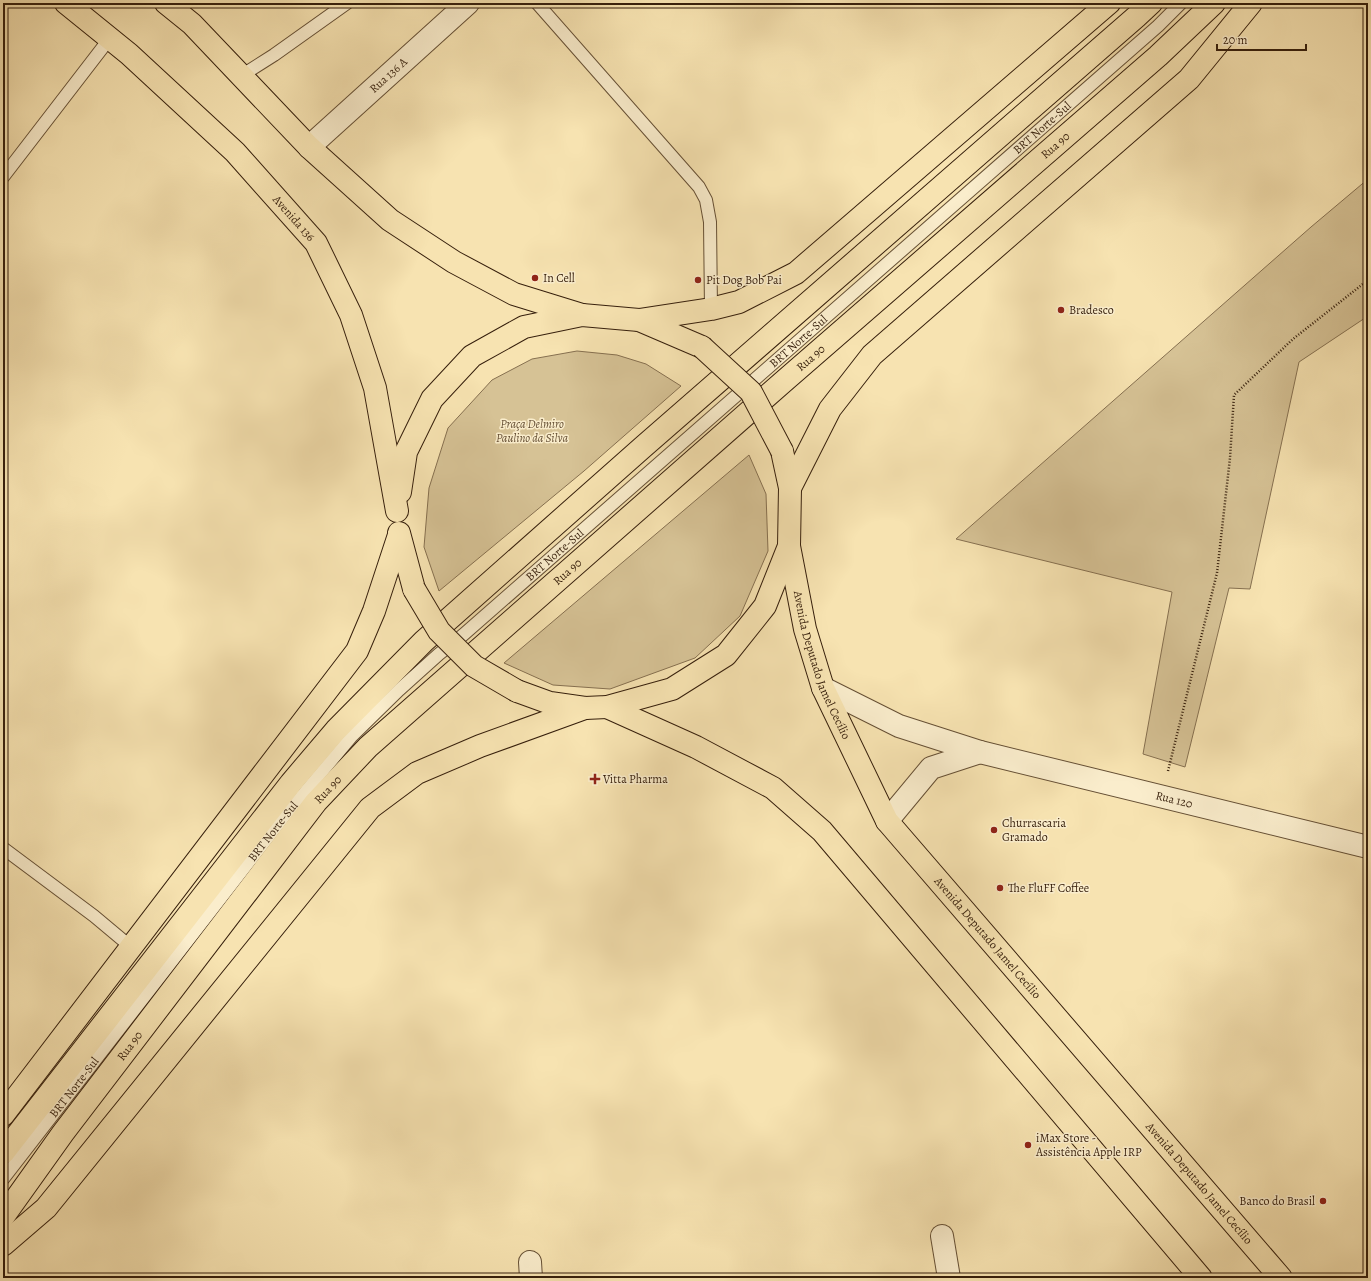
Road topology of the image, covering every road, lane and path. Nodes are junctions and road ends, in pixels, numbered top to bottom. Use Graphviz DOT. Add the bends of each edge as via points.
graph roads {
  1 [pos="66,3"];
  2 [pos="166,3"];
  3 [pos="347,3"];
  4 [pos="468,3"];
  5 [pos="537,3"];
  6 [pos="1109,3"];
  7 [pos="1151,3"];
  8 [pos="1182,3"];
  9 [pos="1214,3"];
  10 [pos="1251,3"];
  11 [pos="110,38"];
  12 [pos="241,76"];
  13 [pos="309,147"];
  14 [pos="3,177"];
  15 [pos="1368,280"];
  16 [pos="711,309"];
  17 [pos="582,315"];
  18 [pos="639,320"];
  19 [pos="790,488"];
  20 [pos="397,511"];
  21 [pos="399,535"];
  22 [pos="789,546"];
  23 [pos="823,688"];
  24 [pos="607,707"];
  25 [pos="585,708"];
  26 [pos="980,752"];
  27 [pos="1161,796"];
  28 [pos="887,821"];
  29 [pos="1368,847"];
  30 [pos="3,848"];
  31 [pos="131,946"];
  32 [pos="3,1115"];
  33 [pos="3,1153"];
  34 [pos="3,1179"];
  35 [pos="3,1217"];
  36 [pos="942,1236"];
  37 [pos="3,1245"];
  38 [pos="949,1278"];
  39 [pos="1201,1278"];
  40 [pos="1281,1278"];
  1 -- 11 [label="main road, Avenida 136"];
  2 -- 12 [label="main road" via="192,24"];
  3 -- 12 [label="lane"];
  4 -- 13 [label="street, Rua 136 A"];
  5 -- 16 [label="lane" via="699,187 706,200 710,222"];
  6 -- 16 [label="main road" via="796,272 738,302"];
  7 -- 33 [label="main road" via="424,641 336,730 291,782"];
  8 -- 34 [label="lane, BRT Norte-Sul" via="439,654 352,736 283,818"];
  9 -- 35 [label="main road, Rua 90" via="1158,56 368,747 316,802 68,1126"];
  10 -- 19 [label="main road" via="1189,79 872,356 830,409"];
  11 -- 14 [label="lane"];
  11 -- 20 [label="main road, Avenida 136" via="235,152 316,243 351,315 375,388"];
  12 -- 13 [label="main road"];
  13 -- 17 [label="main road" via="390,220 454,262 514,294"];
  15 -- 27 [label="path" via="1293,339 1234,396 1217,573"];
  16 -- 18 [label="main road"];
  17 -- 18 [label="main road"];
  17 -- 20 [label="main road" via="524,327 472,356 432,399 406,452"];
  18 -- 19 [label="main road, bridge" via="702,347 751,392 782,451"];
  19 -- 22 [label="main road"];
  20 -- 21 [label="main road"];
  21 -- 25 [label="main road, bridge" via="414,589 439,631 474,666 517,691 550,702"];
  21 -- 31 [label="main road" via="374,611 357,651"];
  22 -- 23 [label="main road, Avenida Deputado Jamel Cecílio" via="805,629"];
  22 -- 24 [label="main road" via="764,606 726,655 672,689"];
  23 -- 26 [label="street, Rua 120" via="899,726"];
  23 -- 28 [label="main road, Avenida Deputado Jamel Cecílio"];
  24 -- 25 [label="main road"];
  24 -- 39 [label="main road" via="696,747 773,788 822,831"];
  25 -- 37 [label="main road" via="480,746 417,773 370,808 46,1208"];
  26 -- 27 [label="street, Rua 120"];
  26 -- 28 [label="street" via="931,768"];
  27 -- 29 [label="street, Rua 120"];
  28 -- 40 [label="main road, Avenida Deputado Jamel Cecílio"];
  30 -- 31 [label="lane"];
  31 -- 32 [label="main road"];
  36 -- 38 [label="street"];
}
